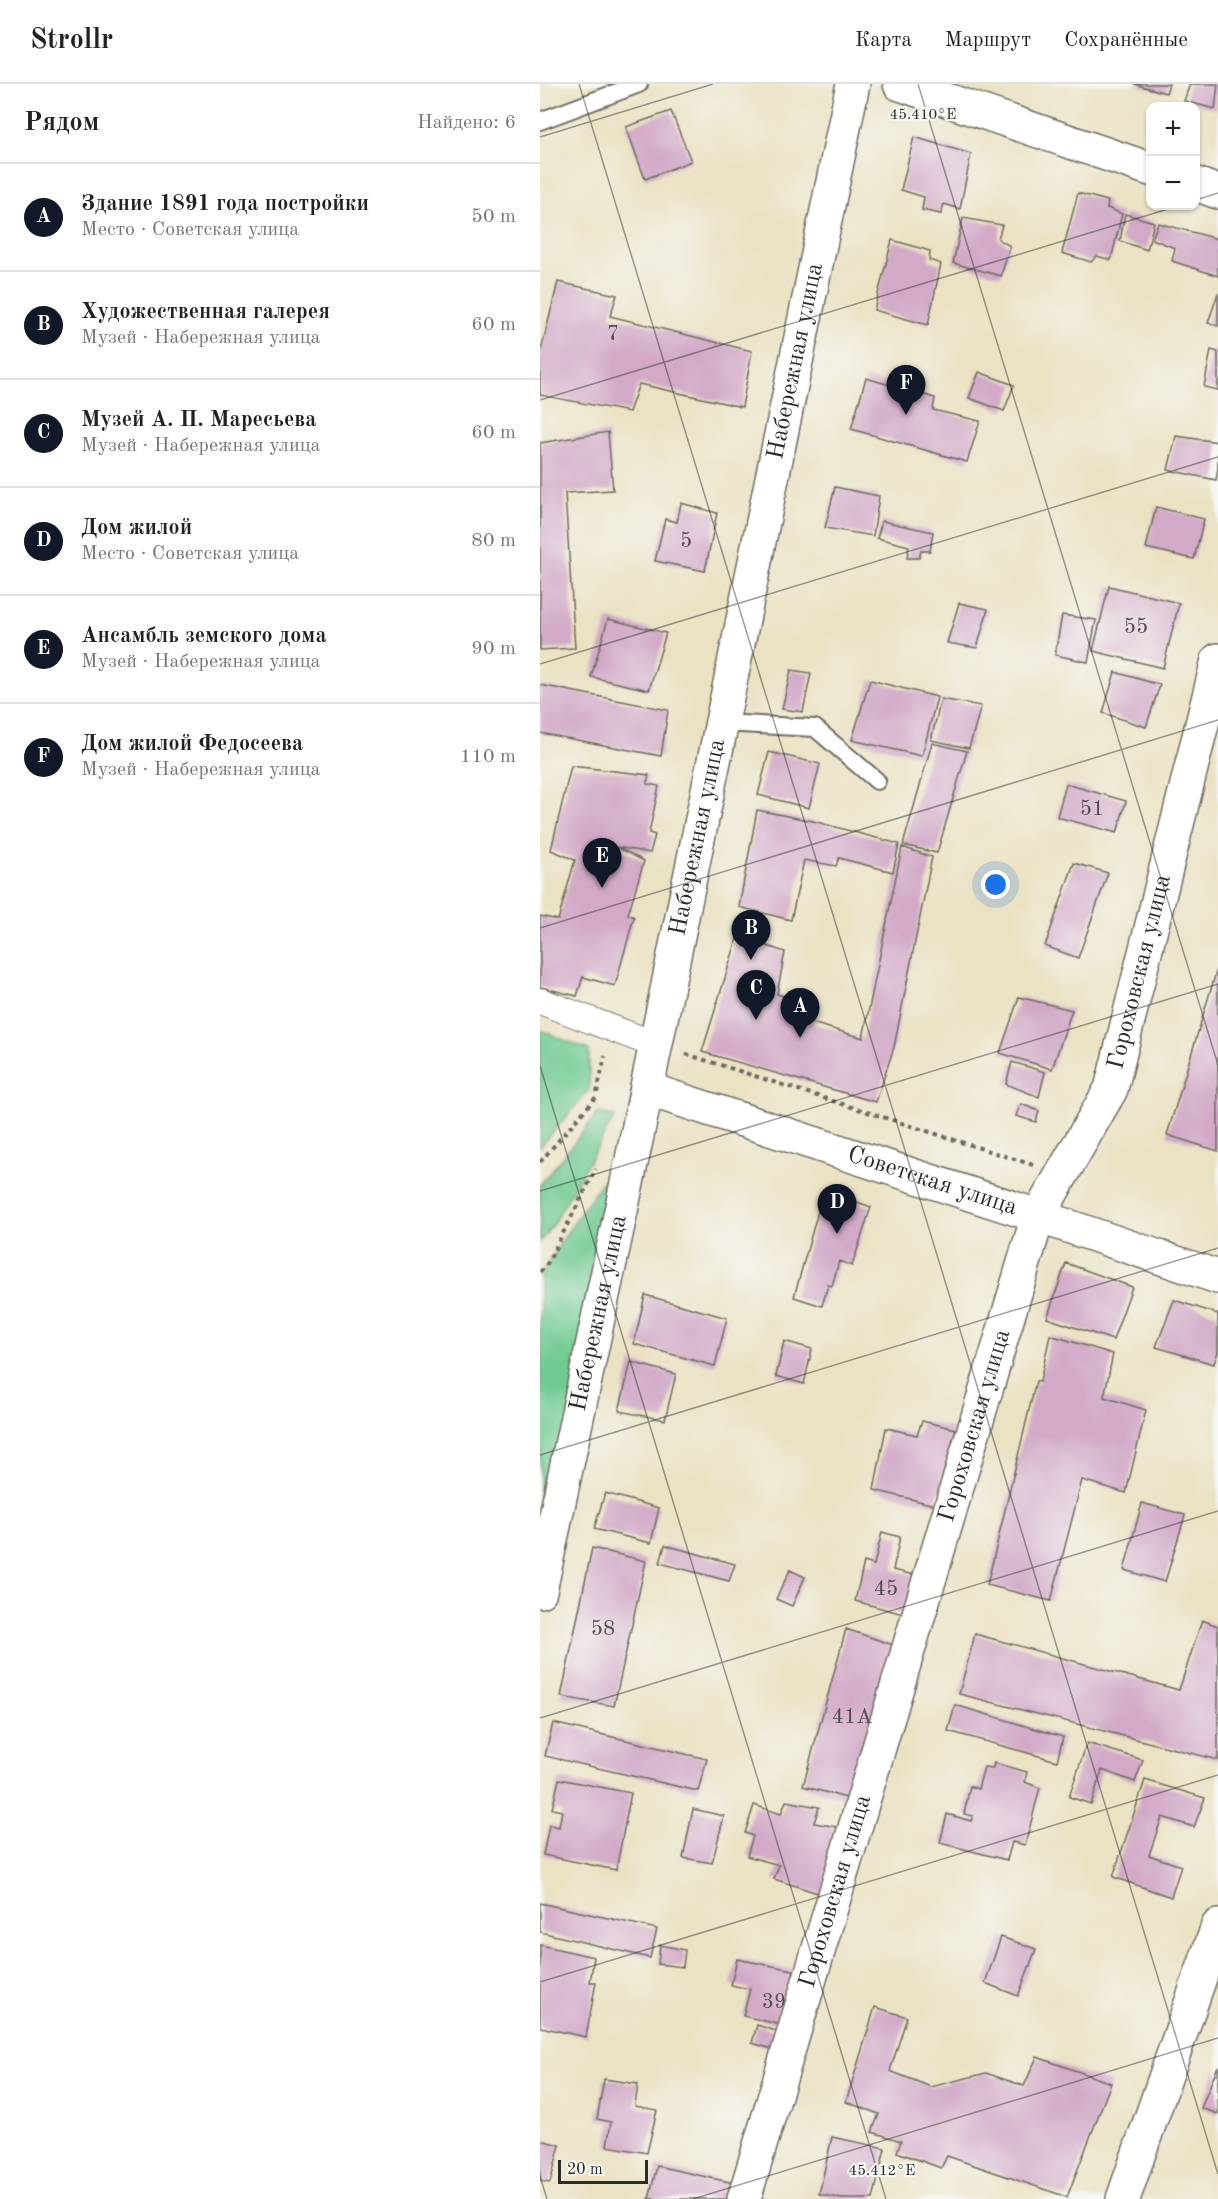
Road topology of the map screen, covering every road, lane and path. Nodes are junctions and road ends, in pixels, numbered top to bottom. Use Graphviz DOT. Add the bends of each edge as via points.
graph roads {
  1 [pos="639,84"];
  2 [pos="853,84"];
  3 [pos="900,84"];
  4 [pos="540,121"];
  5 [pos="1146,168"];
  6 [pos="1200,185"];
  7 [pos="1218,192"];
  8 [pos="1218,660"];
  9 [pos="722,723"];
  10 [pos="877,781"];
  11 [pos="540,1001"];
  12 [pos="611,1028"];
  13 [pos="656,1045"];
  14 [pos="646,1089"];
  15 [pos="540,1162"];
  16 [pos="599,1162"];
  17 [pos="1062,1174"];
  18 [pos="1038,1216"];
  19 [pos="540,1272"];
  20 [pos="1218,1277"];
  21 [pos="540,1591"];
  22 [pos="1218,1926"];
  23 [pos="744,2199"];
  24 [pos="1123,2199"];
  1 -- 4 [label="lane"];
  2 -- 9 [label="street, Набережная улица"];
  3 -- 5 [label="street"];
  6 -- 7 [label="street"];
  8 -- 17 [label="street, Гороховская улица" via="1111,1089"];
  9 -- 10 [label="lane" via="815,728"];
  9 -- 13 [label="street, Набережная улица"];
  11 -- 12 [label="street"];
  12 -- 13 [label="street"];
  12 -- 15 [label="path" via="596,1097"];
  13 -- 14 [label="street, Набережная улица"];
  13 -- 17 [label="path"];
  14 -- 18 [label="street, Советская улица"];
  14 -- 21 [label="street, Набережная улица"];
  16 -- 19 [label="path"];
  17 -- 18 [label="street, Гороховская улица"];
  18 -- 20 [label="street, Советская улица"];
  18 -- 23 [label="street, Гороховская улица"];
  22 -- 24 [label="street"];
}
